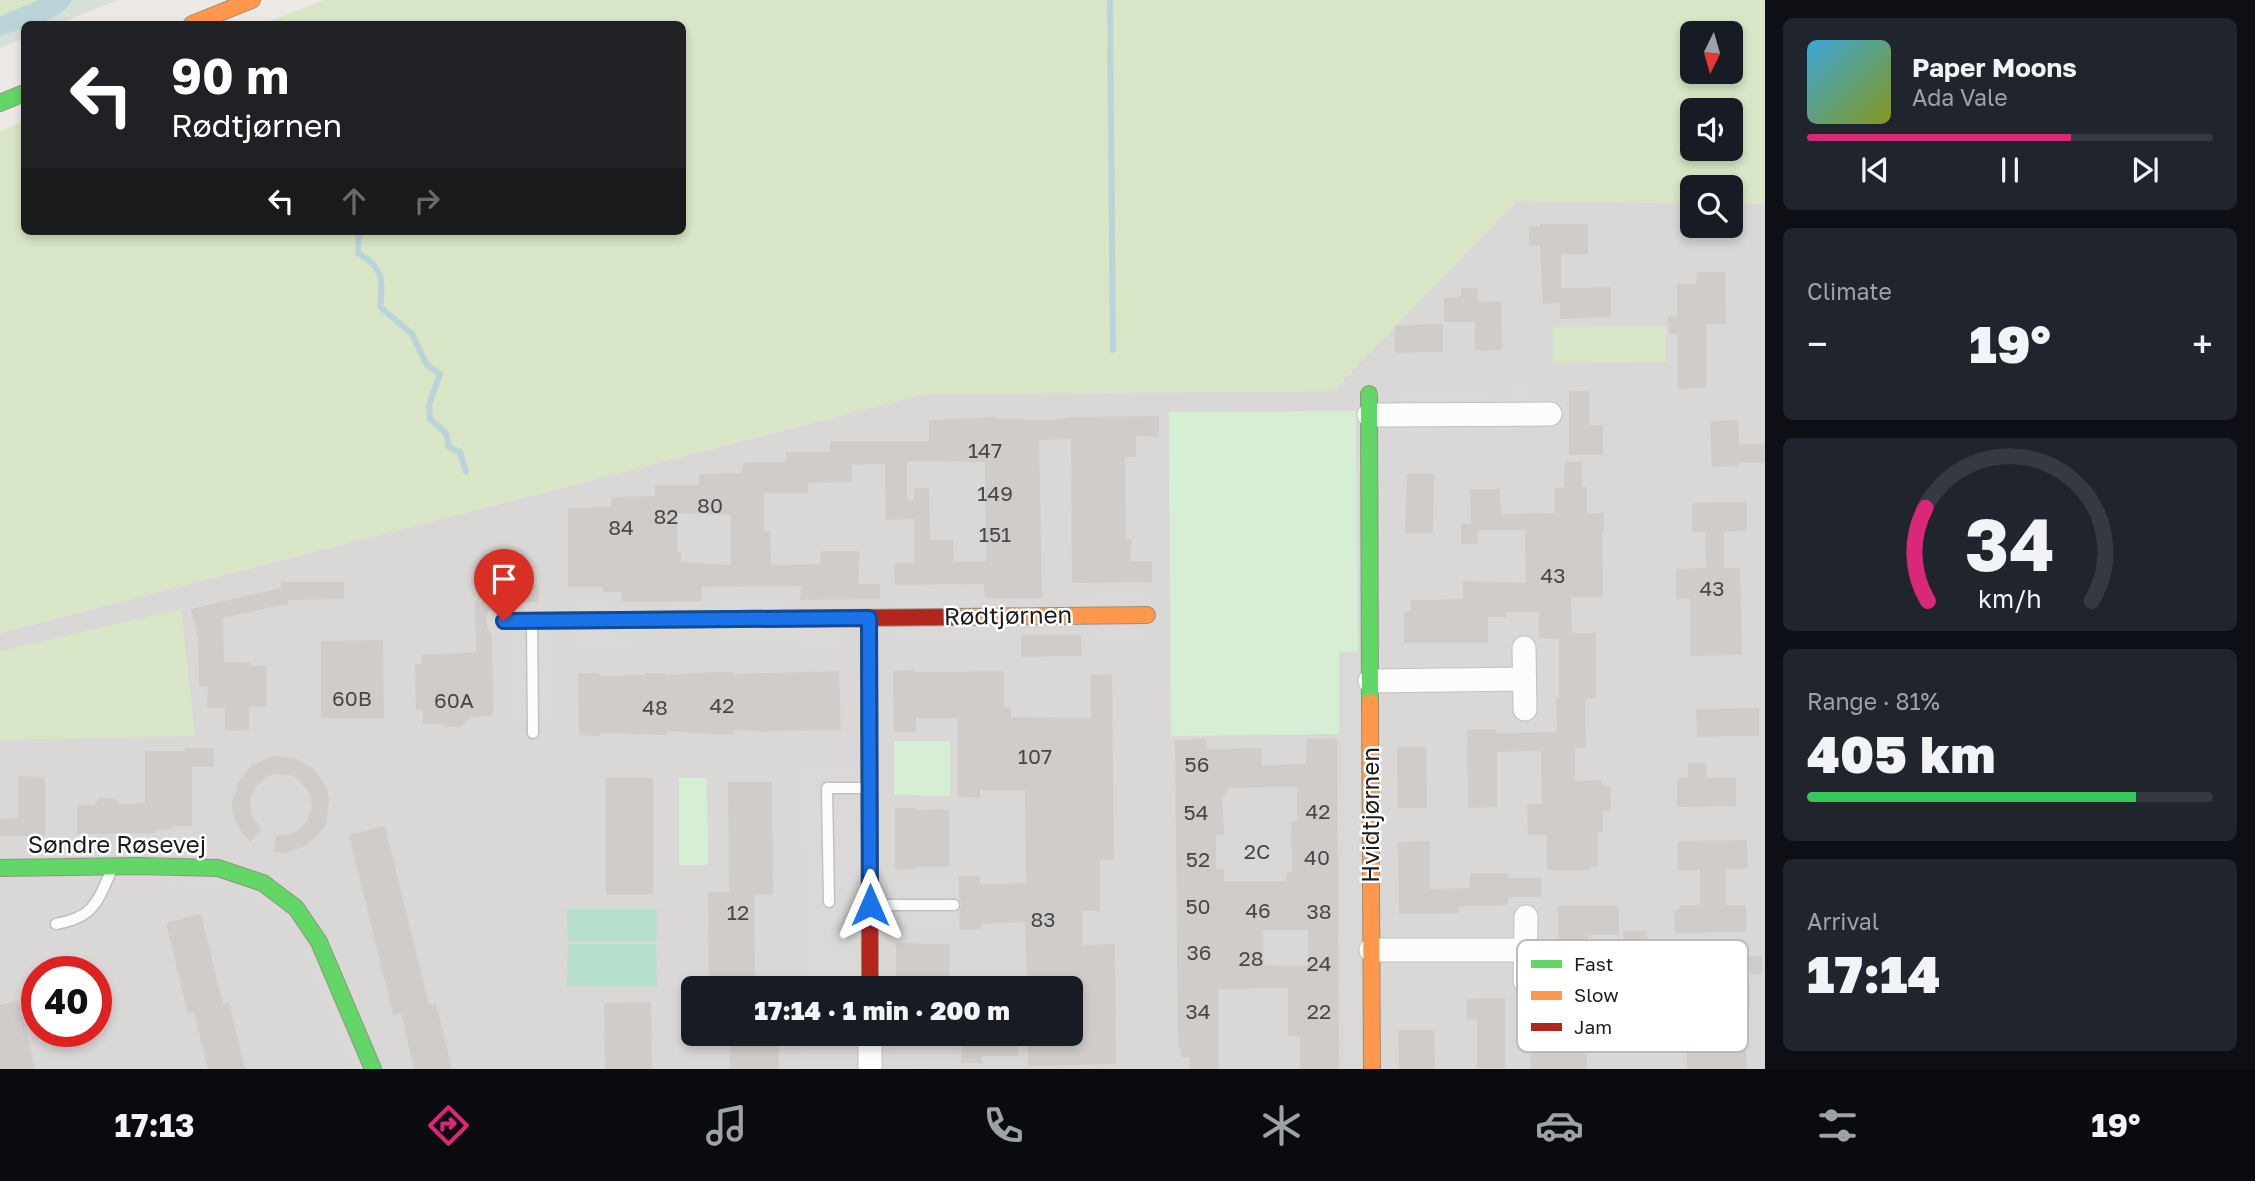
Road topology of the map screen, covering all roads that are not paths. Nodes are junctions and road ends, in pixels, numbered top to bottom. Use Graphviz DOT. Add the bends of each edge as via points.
graph roads {
  1 [pos="252,0"];
  2 [pos="200,21"];
  3 [pos="21,94"];
  4 [pos="0,103"];
  5 [pos="1369,405"];
  6 [pos="1550,414"];
  7 [pos="1147,615"];
  8 [pos="869,618"];
  9 [pos="504,621"];
  10 [pos="532,621"];
  11 [pos="1524,648"];
  12 [pos="1524,679"];
  13 [pos="1370,681"];
  14 [pos="1525,709"];
  15 [pos="533,733"];
  16 [pos="869,788"];
  17 [pos="114,866"];
  18 [pos="0,868"];
  19 [pos="829,902"];
  20 [pos="870,905"];
  21 [pos="954,905"];
  22 [pos="1526,917"];
  23 [pos="56,924"];
  24 [pos="1526,940"];
  25 [pos="1371,950"];
  26 [pos="1517,950"];
  27 [pos="870,976"];
  28 [pos="870,1046"];
  29 [pos="373,1069"];
  30 [pos="870,1069"];
  31 [pos="1372,1069"];
  1 -- 2 [label="street"];
  3 -- 4 [label="street"];
  5 -- 6 [label="street, Hvidtjørnen"];
  5 -- 13 [label="street, Hvidtjørnen"];
  7 -- 8 [label="street, Rødtjørnen"];
  8 -- 10 [label="street, Rødtjørnen"];
  8 -- 16 [label="street"];
  9 -- 10 [label="street, Rødtjørnen"];
  10 -- 15 [label="lane"];
  11 -- 12 [label="street"];
  12 -- 13 [label="street"];
  12 -- 14 [label="street"];
  13 -- 25 [label="street, Hvidtjørnen"];
  16 -- 19 [label="lane" via="827,788"];
  16 -- 20 [label="street"];
  17 -- 18 [label="street, Søndre Røsevej"];
  17 -- 23 [label="lane" via="96,905 84,915"];
  17 -- 29 [label="street, Søndre Røsevej" via="218,868 262,883 296,908 320,942"];
  20 -- 21 [label="lane"];
  20 -- 27 [label="street"];
  22 -- 24 [label="street"];
  25 -- 26 [label="street"];
  25 -- 31 [label="street, Hvidtjørnen"];
  28 -- 30 [label="street"];
}
